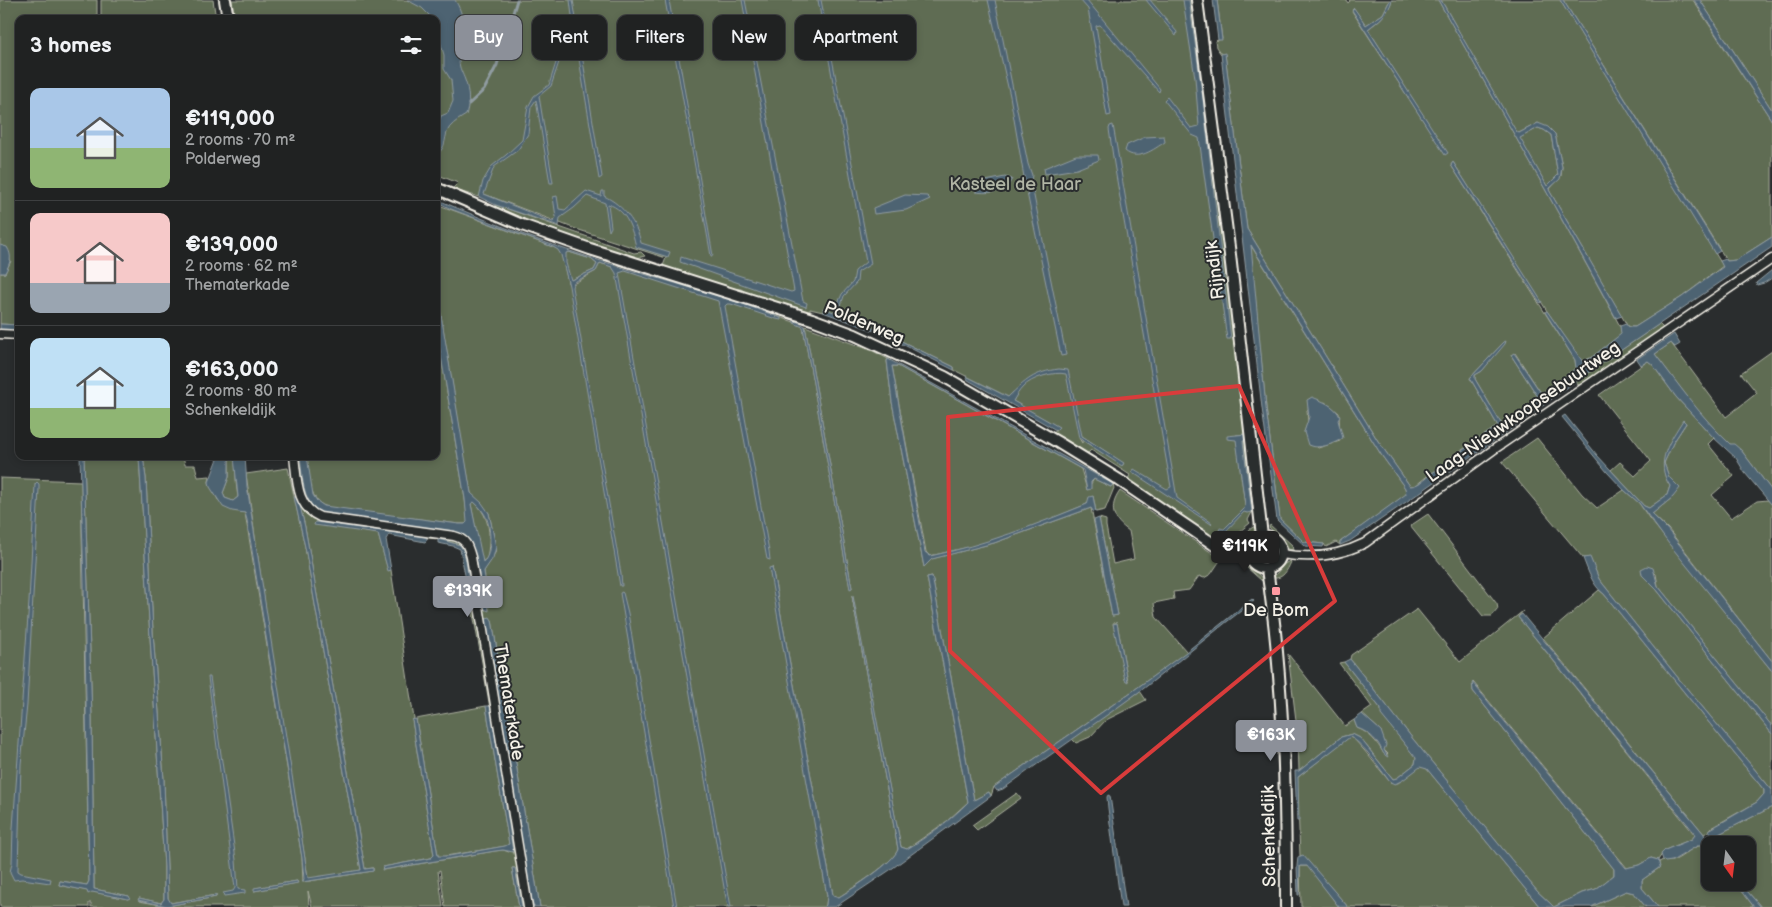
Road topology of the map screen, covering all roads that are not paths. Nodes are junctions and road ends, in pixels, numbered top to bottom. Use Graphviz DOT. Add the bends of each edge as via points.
graph roads {
  1 [pos="225,0"];
  2 [pos="1197,0"];
  3 [pos="227,15"];
  4 [pos="440,190"];
  5 [pos="1772,259"];
  6 [pos="0,334"];
  7 [pos="15,335"];
  8 [pos="295,460"];
  9 [pos="1262,536"];
  10 [pos="1248,552"];
  11 [pos="1281,554"];
  12 [pos="1267,569"];
  13 [pos="528,907"];
  14 [pos="1286,907"];
  1 -- 3 [label="street"];
  2 -- 9 [label="street, Rijndijk"];
  4 -- 10 [label="street, Polderweg" via="522,226 855,335 945,378 1051,439 1119,480 1219,548"];
  5 -- 11 [label="street, Laag-Nieuwkoopsebuurtweg" via="1485,455 1365,543 1331,555"];
  6 -- 7 [label="street"];
  8 -- 13 [label="street, Thematerkade" via="301,496 313,514 440,533 465,541 471,557"];
  9 -- 10 [label="street" via="1250,544"];
  9 -- 11 [label="street" via="1276,540"];
  10 -- 12 [label="street" via="1257,566"];
  11 -- 12 [label="street" via="1280,560"];
  12 -- 14 [label="street, Schenkeldijk" via="1281,692"];
}
